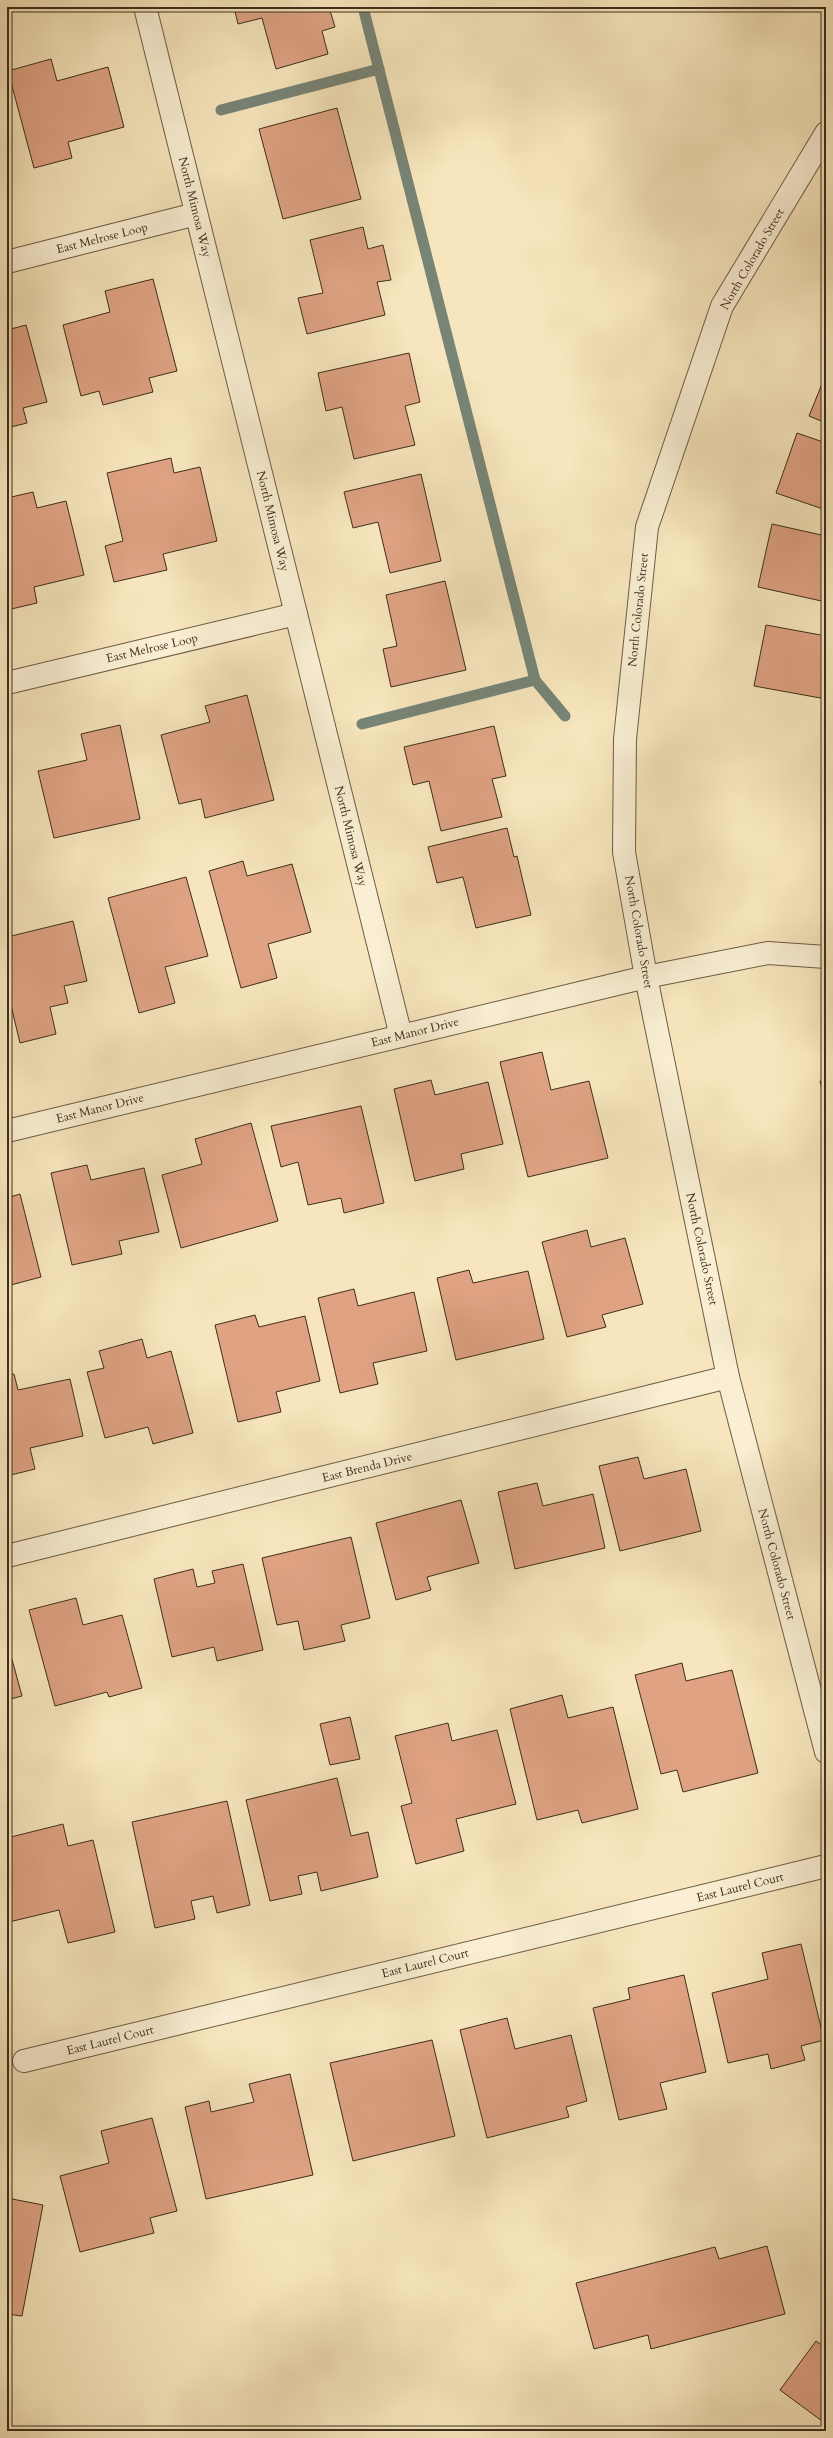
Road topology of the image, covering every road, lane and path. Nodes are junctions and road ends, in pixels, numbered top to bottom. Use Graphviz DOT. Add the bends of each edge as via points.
graph roads {
  1 [pos="145,7"];
  2 [pos="826,133"];
  3 [pos="196,214"];
  4 [pos="7,262"];
  5 [pos="296,614"];
  6 [pos="7,683"];
  7 [pos="826,957"];
  8 [pos="646,977"];
  9 [pos="401,1036"];
  10 [pos="7,1131"];
  11 [pos="728,1377"];
  12 [pos="7,1556"];
  13 [pos="826,1752"];
  14 [pos="826,1866"];
  15 [pos="24,2061"];
  1 -- 3 [label="street, North Mimosa Way"];
  2 -- 8 [label="street, North Colorado Street" via="722,306 647,527 624,739 624,852"];
  3 -- 4 [label="street, East Melrose Loop"];
  3 -- 5 [label="street, North Mimosa Way"];
  5 -- 6 [label="street, East Melrose Loop"];
  5 -- 9 [label="street, North Mimosa Way"];
  7 -- 8 [label="street, East Manor Drive" via="768,952"];
  8 -- 9 [label="street, East Manor Drive"];
  8 -- 11 [label="street, North Colorado Street"];
  9 -- 10 [label="street, East Manor Drive"];
  11 -- 12 [label="street, East Brenda Drive"];
  11 -- 13 [label="street, North Colorado Street"];
  14 -- 15 [label="street, East Laurel Court"];
}
